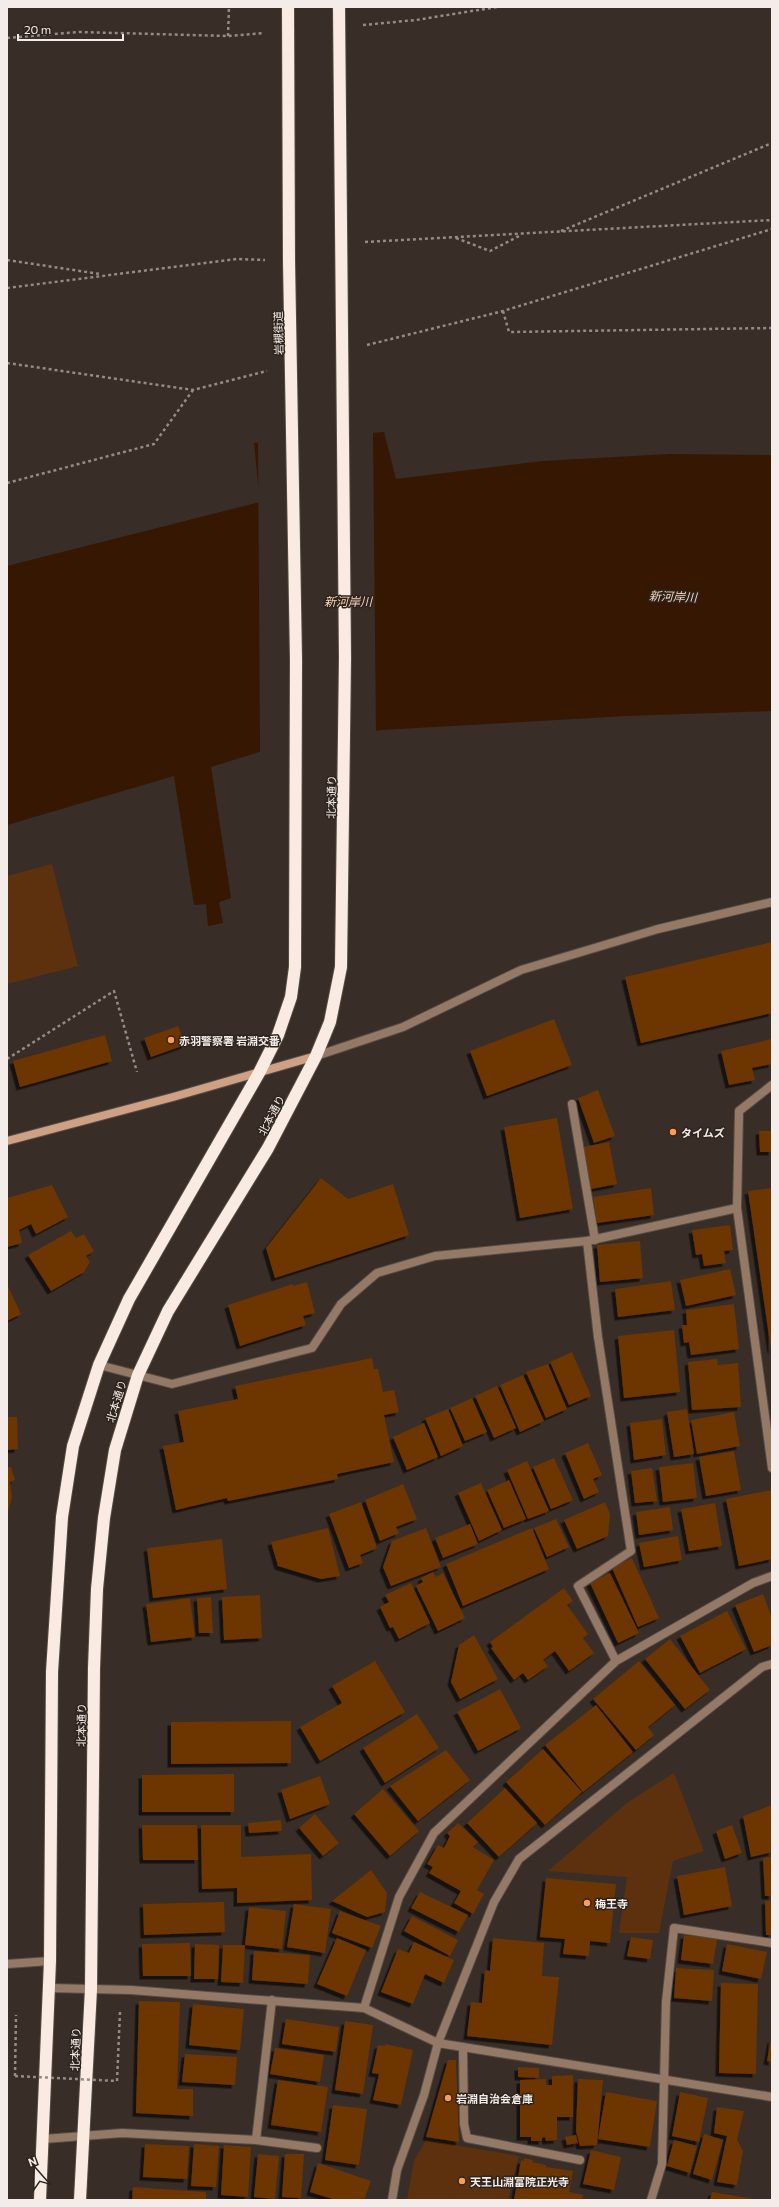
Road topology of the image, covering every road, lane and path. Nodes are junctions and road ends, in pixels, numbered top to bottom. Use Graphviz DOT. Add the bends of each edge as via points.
graph roads {
  1 [pos="230,7"];
  2 [pos="288,7"];
  3 [pos="339,7"];
  4 [pos="497,7"];
  5 [pos="361,25"];
  6 [pos="267,33"];
  7 [pos="228,36"];
  8 [pos="7,38"];
  9 [pos="772,143"];
  10 [pos="772,220"];
  11 [pos="772,228"];
  12 [pos="558,232"];
  13 [pos="523,234"];
  14 [pos="454,237"];
  15 [pos="340,243"];
  16 [pos="7,260"];
  17 [pos="289,261"];
  18 [pos="104,275"];
  19 [pos="7,288"];
  20 [pos="503,310"];
  21 [pos="772,328"];
  22 [pos="364,346"];
  23 [pos="7,363"];
  24 [pos="271,370"];
  25 [pos="193,390"];
  26 [pos="7,483"];
  27 [pos="772,902"];
  28 [pos="316,1056"];
  29 [pos="7,1059"];
  30 [pos="136,1072"];
  31 [pos="259,1073"];
  32 [pos="772,1086"];
  33 [pos="572,1104"];
  34 [pos="7,1141"];
  35 [pos="737,1208"];
  36 [pos="591,1241"];
  37 [pos="99,1365"];
  38 [pos="138,1375"];
  39 [pos="772,1468"];
  40 [pos="772,1576"];
  41 [pos="616,1661"];
  42 [pos="772,1664"];
  43 [pos="772,1943"];
  44 [pos="50,1961"];
  45 [pos="7,1964"];
  46 [pos="49,1988"];
  47 [pos="91,1989"];
  48 [pos="272,2000"];
  49 [pos="364,2008"];
  50 [pos="16,2015"];
  51 [pos="120,2022"];
  52 [pos="438,2043"];
  53 [pos="463,2048"];
  54 [pos="664,2078"];
  55 [pos="772,2097"];
  56 [pos="85,2135"];
  57 [pos="44,2139"];
  58 [pos="256,2140"];
  59 [pos="317,2148"];
  60 [pos="580,2160"];
  61 [pos="40,2200"];
  62 [pos="80,2200"];
  63 [pos="392,2200"];
  64 [pos="651,2200"];
  1 -- 7 [label="path"];
  2 -- 17 [label="highway, 岩槻街道, bridge"];
  3 -- 15 [label="highway, bridge"];
  4 -- 5 [label="path" via="416,20"];
  6 -- 7 [label="path"];
  7 -- 8 [label="path" via="80,32"];
  9 -- 12 [label="path"];
  10 -- 12 [label="path"];
  11 -- 20 [label="path"];
  12 -- 13 [label="path"];
  13 -- 14 [label="path"];
  13 -- 14 [label="path" via="490,251"];
  14 -- 15 [label="path"];
  15 -- 28 [label="highway, 北本通り, bridge" via="345,658 343,932 337,996"];
  16 -- 18 [label="path"];
  17 -- 18 [label="path" via="237,259"];
  17 -- 31 [label="highway, 岩槻街道, bridge" via="296,658 296,931 291,997 278,1035"];
  18 -- 19 [label="path"];
  20 -- 21 [label="path" via="509,332"];
  20 -- 22 [label="path"];
  23 -- 25 [label="path"];
  24 -- 25 [label="path"];
  25 -- 26 [label="path" via="154,444"];
  27 -- 28 [label="street" via="658,929 521,970 403,1027"];
  28 -- 31 [label="street"];
  28 -- 38 [label="highway, 北本通り" via="268,1148 168,1311"];
  29 -- 30 [label="path" via="114,991"];
  31 -- 34 [label="street"];
  31 -- 37 [label="highway" via="129,1299"];
  32 -- 35 [label="street" via="739,1111"];
  33 -- 36 [label="street"];
  35 -- 36 [label="street"];
  35 -- 39 [label="street"];
  36 -- 38 [label="street" via="435,1256 377,1273 341,1304 312,1348 172,1384"];
  36 -- 41 [label="street" via="598,1337 631,1551 578,1586"];
  37 -- 38 [label="street"];
  37 -- 44 [label="highway" via="73,1446 60,1531 52,1672"];
  38 -- 47 [label="highway, 北本通り" via="115,1450 104,1518 97,1589"];
  40 -- 41 [label="street" via="753,1583"];
  41 -- 49 [label="street" via="434,1833 399,1897"];
  42 -- 52 [label="street" via="762,1667 519,1859 494,1902"];
  43 -- 54 [label="street" via="674,1928 666,2002"];
  44 -- 45 [label="street"];
  44 -- 46 [label="highway"];
  46 -- 47 [label="street"];
  46 -- 57 [label="highway"];
  47 -- 48 [label="street"];
  47 -- 56 [label="highway, 北本通り"];
  48 -- 49 [label="street"];
  48 -- 58 [label="street"];
  49 -- 52 [label="street"];
  50 -- 51 [label="path, bridge" via="15,2076 117,2081"];
  52 -- 53 [label="street"];
  52 -- 63 [label="street" via="424,2095 397,2170"];
  53 -- 54 [label="street"];
  53 -- 60 [label="street" via="464,2124 467,2138"];
  54 -- 55 [label="street"];
  54 -- 64 [label="street" via="662,2164"];
  56 -- 57 [label="street"];
  56 -- 58 [label="street" via="122,2133"];
  56 -- 62 [label="highway, 北本通り"];
  57 -- 61 [label="highway"];
  58 -- 59 [label="street"];
}
